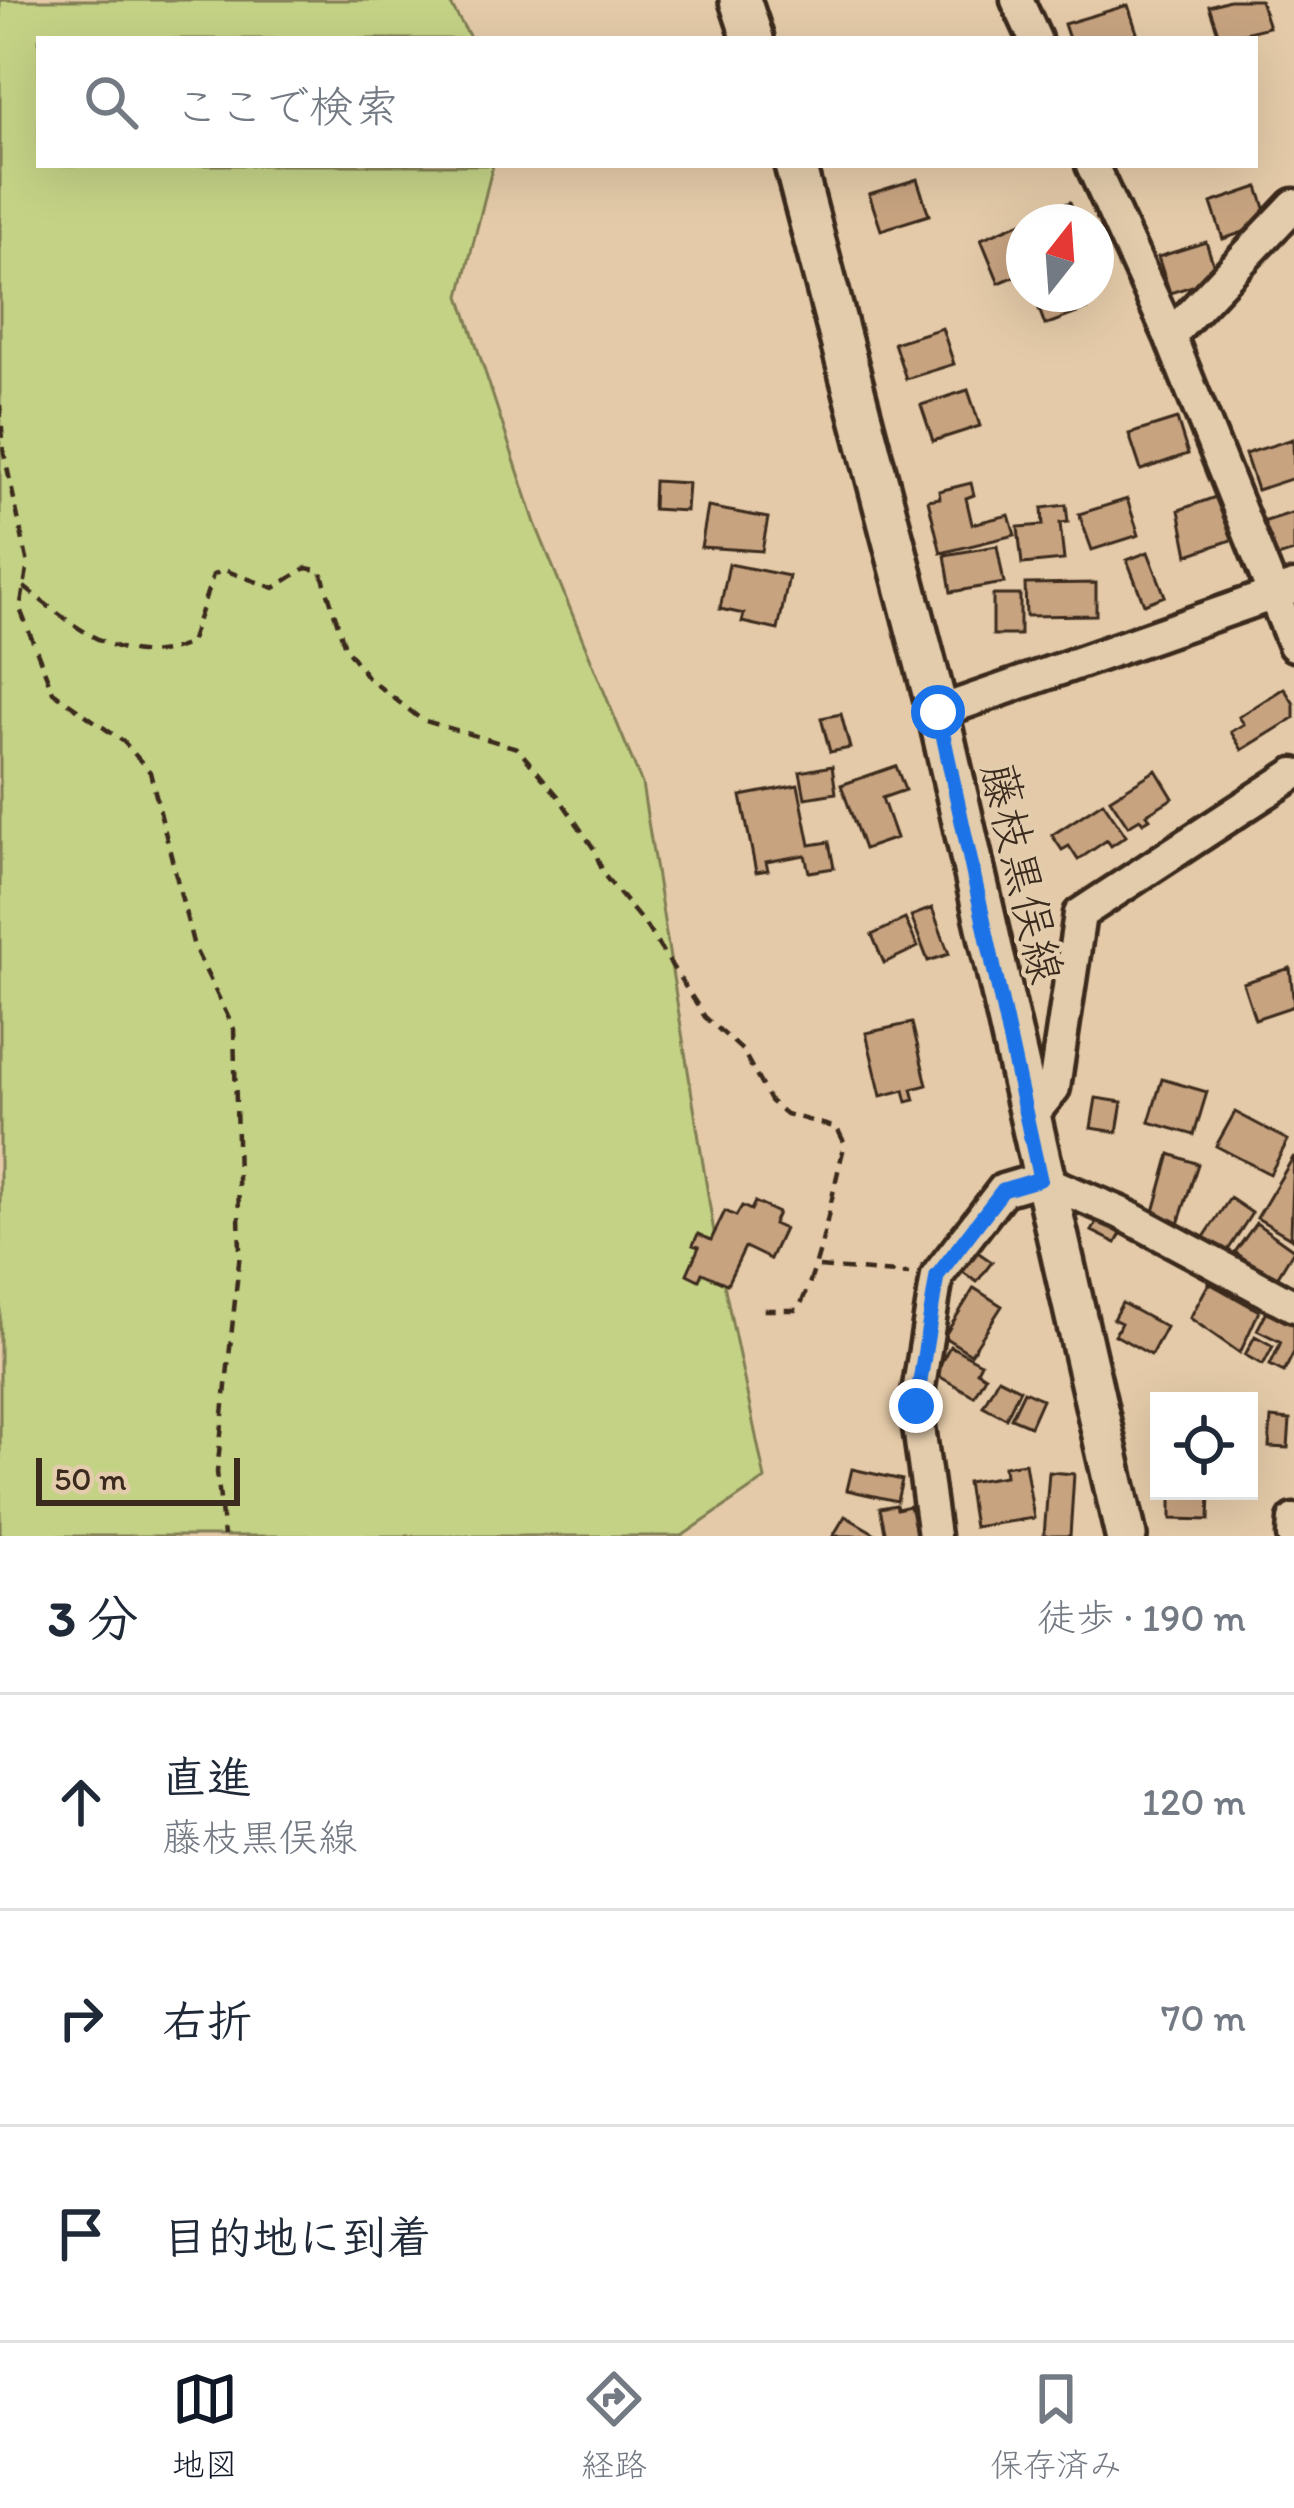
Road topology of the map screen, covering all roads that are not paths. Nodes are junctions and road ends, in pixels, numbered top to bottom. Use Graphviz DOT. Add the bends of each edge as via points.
graph roads {
  1 [pos="740,0"];
  2 [pos="1017,0"];
  3 [pos="753,36"];
  4 [pos="1034,36"];
  5 [pos="796,168"];
  6 [pos="1093,168"];
  7 [pos="1291,219"];
  8 [pos="1170,336"];
  9 [pos="1284,590"];
  10 [pos="1294,645"];
  11 [pos="938,712"];
  12 [pos="1294,774"];
  13 [pos="1028,1120"];
  14 [pos="1040,1179"];
  15 [pos="1294,1306"];
  16 [pos="1294,1520"];
  17 [pos="934,1536"];
  18 [pos="1126,1536"];
  19 [pos="1292,1536"];
  1 -- 3 [label="main road"];
  2 -- 4 [label="street"];
  5 -- 11 [label="main road, 藤枝黒俣線"];
  6 -- 8 [label="street"];
  7 -- 8 [label="street"];
  8 -- 9 [label="street"];
  9 -- 10 [label="street"];
  9 -- 11 [label="street"];
  11 -- 13 [label="main road, 藤枝黒俣線"];
  12 -- 13 [label="street" via="1079,914 1054,1088"];
  13 -- 14 [label="main road, 藤枝黒俣線"];
  14 -- 15 [label="street"];
  14 -- 17 [label="street" via="1003,1190 937,1276 916,1406"];
  14 -- 18 [label="main road, 藤枝黒俣線"];
  16 -- 19 [label="street"];
}
